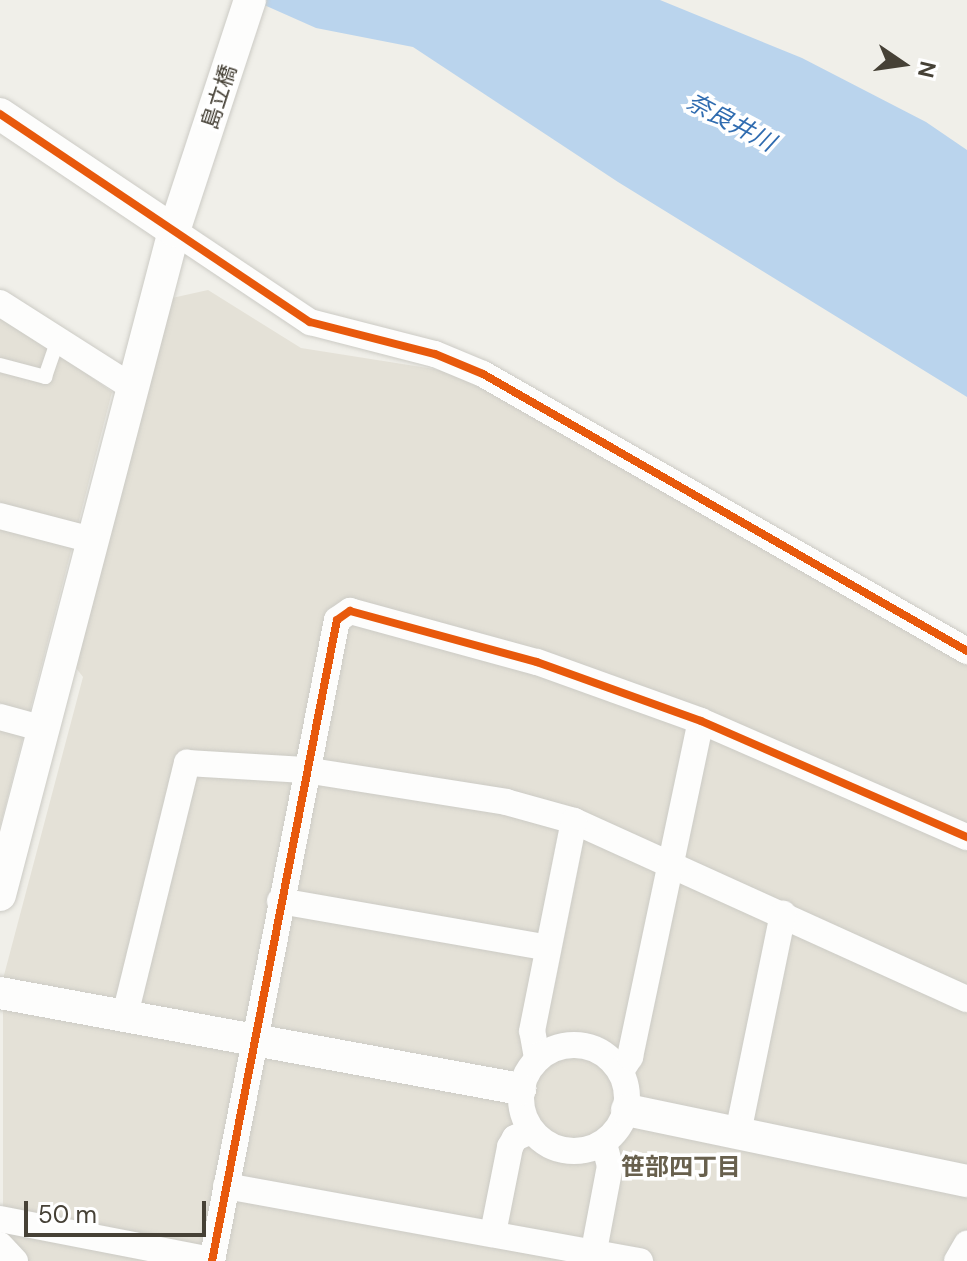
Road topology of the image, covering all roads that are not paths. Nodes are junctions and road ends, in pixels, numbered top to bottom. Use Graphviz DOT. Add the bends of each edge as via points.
graph roads {
  1 [pos="250,0"];
  2 [pos="0,114"];
  3 [pos="174,231"];
  4 [pos="0,303"];
  5 [pos="57,343"];
  6 [pos="0,365"];
  7 [pos="132,387"];
  8 [pos="0,516"];
  9 [pos="92,540"];
  10 [pos="967,651"];
  11 [pos="0,717"];
  12 [pos="701,721"];
  13 [pos="44,729"];
  14 [pos="305,770"];
  15 [pos="574,821"];
  16 [pos="967,837"];
  17 [pos="670,866"];
  18 [pos="0,895"];
  19 [pos="280,901"];
  20 [pos="783,914"];
  21 [pos="548,948"];
  22 [pos="0,993"];
  23 [pos="967,999"];
  24 [pos="125,1015"];
  25 [pos="254,1040"];
  26 [pos="537,1058"];
  27 [pos="621,1071"];
  28 [pos="520,1089"];
  29 [pos="627,1110"];
  30 [pos="531,1131"];
  31 [pos="738,1133"];
  32 [pos="604,1143"];
  33 [pos="967,1181"];
  34 [pos="226,1186"];
  35 [pos="0,1219"];
  36 [pos="493,1233"];
  37 [pos="967,1244"];
  38 [pos="0,1245"];
  39 [pos="593,1257"];
  40 [pos="15,1261"];
  41 [pos="212,1261"];
  42 [pos="640,1261"];
  43 [pos="957,1261"];
  1 -- 3 [label="street, 島立橋"];
  2 -- 3 [label="street"];
  3 -- 7 [label="street, 島立橋"];
  3 -- 10 [label="street" via="310,322 435,354 483,374"];
  4 -- 5 [label="street"];
  5 -- 6 [label="lane" via="45,377"];
  5 -- 7 [label="street"];
  7 -- 9 [label="street, 島立橋"];
  8 -- 9 [label="street"];
  9 -- 13 [label="street, 島立橋"];
  11 -- 13 [label="street"];
  12 -- 14 [label="street" via="537,662 350,611 337,620"];
  12 -- 16 [label="street"];
  12 -- 17 [label="street"];
  13 -- 18 [label="street, 島立橋"];
  14 -- 15 [label="street" via="506,802"];
  14 -- 19 [label="street"];
  14 -- 24 [label="street" via="187,763"];
  15 -- 17 [label="street"];
  15 -- 21 [label="street"];
  17 -- 20 [label="street"];
  17 -- 27 [label="street" via="630,1057"];
  19 -- 21 [label="street"];
  19 -- 25 [label="street"];
  20 -- 23 [label="street"];
  20 -- 31 [label="street"];
  21 -- 26 [label="street" via="532,1031"];
  22 -- 24 [label="street"];
  24 -- 25 [label="street"];
  25 -- 28 [label="street"];
  25 -- 34 [label="street"];
  26 -- 27 [label="street" via="567,1045 604,1052"];
  26 -- 28 [label="street"];
  27 -- 29 [label="street"];
  28 -- 30 [label="street" via="523,1118"];
  29 -- 31 [label="street"];
  29 -- 32 [label="street"];
  30 -- 32 [label="street" via="542,1142 573,1151"];
  30 -- 36 [label="street" via="515,1138 510,1147"];
  31 -- 33 [label="street"];
  32 -- 39 [label="street" via="610,1166"];
  34 -- 36 [label="street"];
  34 -- 41 [label="street"];
  35 -- 41 [label="street"];
  36 -- 39 [label="street"];
  37 -- 43 [label="street"];
  38 -- 40 [label="street"];
  39 -- 42 [label="street"];
}
